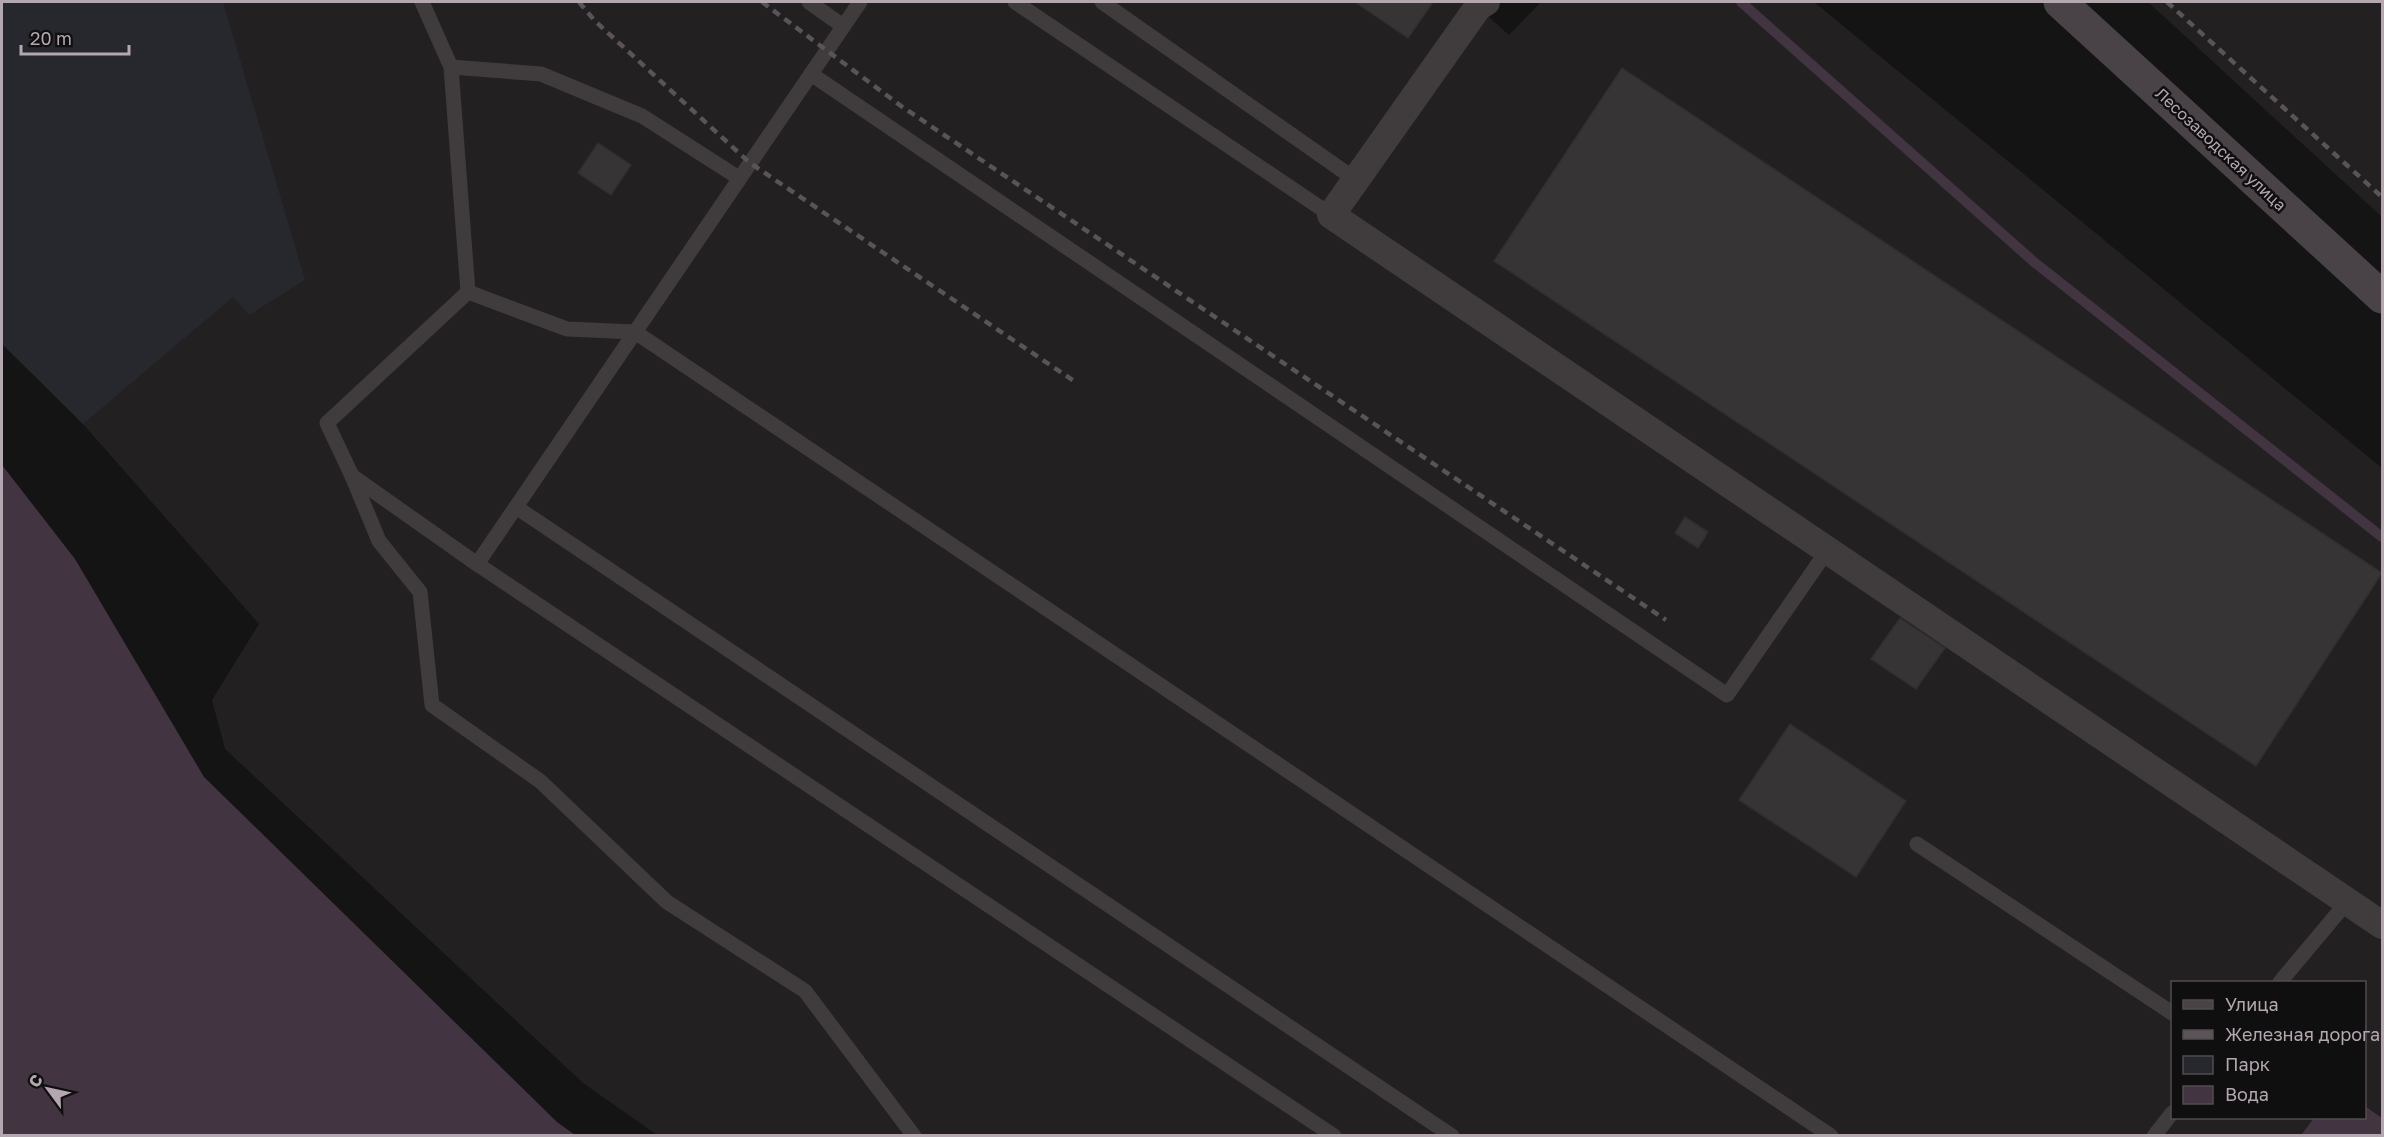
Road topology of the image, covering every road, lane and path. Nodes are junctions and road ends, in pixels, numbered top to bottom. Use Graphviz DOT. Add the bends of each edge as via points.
graph roads {
  1 [pos="422,2"];
  2 [pos="809,2"];
  3 [pos="860,2"];
  4 [pos="1015,2"];
  5 [pos="1102,2"];
  6 [pos="1486,2"];
  7 [pos="2060,2"];
  8 [pos="843,26"];
  9 [pos="451,67"];
  10 [pos="811,74"];
  11 [pos="739,178"];
  12 [pos="1356,180"];
  13 [pos="1331,215"];
  14 [pos="468,292"];
  15 [pos="2382,297"];
  16 [pos="635,332"];
  17 [pos="352,476"];
  18 [pos="516,507"];
  19 [pos="1827,551"];
  20 [pos="477,564"];
  21 [pos="1917,844"];
  22 [pos="2347,902"];
  23 [pos="2382,925"];
  24 [pos="2281,981"];
  25 [pos="2171,1012"];
  26 [pos="2171,1114"];
  27 [pos="914,1136"];
  28 [pos="1334,1136"];
  29 [pos="1452,1136"];
  30 [pos="1831,1136"];
  31 [pos="2154,1136"];
  1 -- 9 [label="lane"];
  2 -- 8 [label="lane"];
  3 -- 8 [label="lane"];
  4 -- 13 [label="lane"];
  5 -- 12 [label="lane"];
  6 -- 12 [label="street" via="1478,7"];
  7 -- 15 [label="main road, Лесозаводская улица"];
  8 -- 10 [label="lane"];
  9 -- 11 [label="lane" via="541,74 642,117"];
  9 -- 14 [label="lane"];
  10 -- 11 [label="lane"];
  10 -- 19 [label="lane" via="1726,695"];
  11 -- 16 [label="lane"];
  12 -- 13 [label="street"];
  13 -- 19 [label="street"];
  14 -- 16 [label="lane" via="567,329"];
  14 -- 17 [label="lane" via="327,423"];
  16 -- 18 [label="lane"];
  16 -- 30 [label="lane"];
  17 -- 20 [label="lane"];
  17 -- 27 [label="lane" via="378,541 420,592 432,705 540,781 668,902 805,991"];
  18 -- 20 [label="lane"];
  18 -- 29 [label="lane"];
  19 -- 22 [label="street"];
  20 -- 28 [label="lane"];
  21 -- 25 [label="lane"];
  22 -- 23 [label="street"];
  22 -- 24 [label="lane"];
  26 -- 31 [label="lane"];
}
